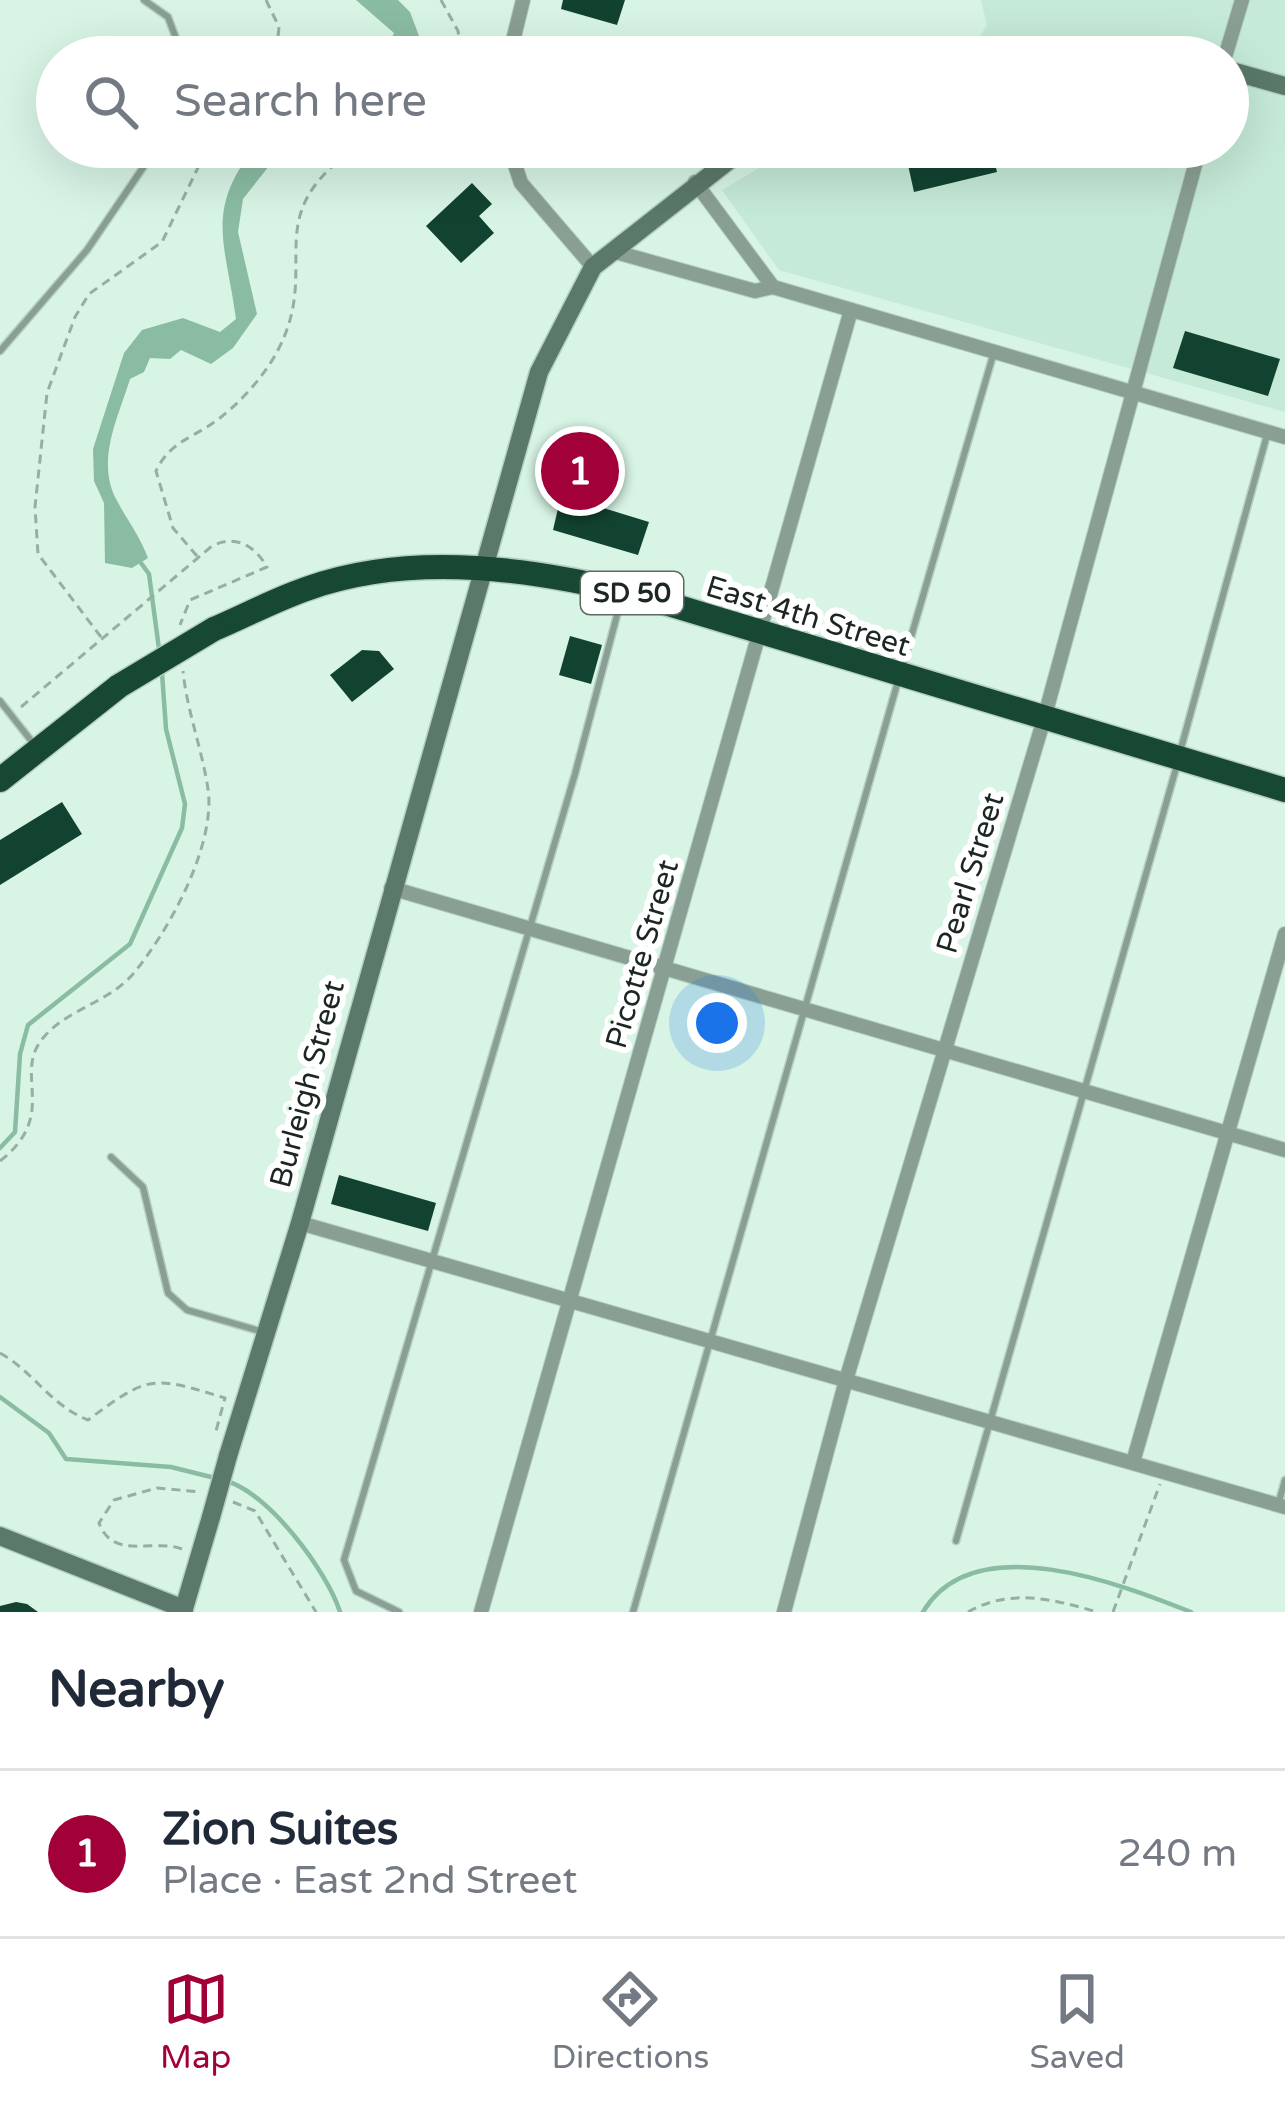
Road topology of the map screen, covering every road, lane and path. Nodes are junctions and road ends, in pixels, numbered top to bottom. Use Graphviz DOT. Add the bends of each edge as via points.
graph roads {
  1 [pos="144,0"];
  2 [pos="266,0"];
  3 [pos="441,0"];
  4 [pos="523,0"];
  5 [pos="1242,0"];
  6 [pos="175,36"];
  7 [pos="278,36"];
  8 [pos="459,36"];
  9 [pos="514,36"];
  10 [pos="1231,36"];
  11 [pos="1249,76"];
  12 [pos="1285,86"];
  13 [pos="143,168"];
  14 [pos="198,168"];
  15 [pos="330,168"];
  16 [pos="516,168"];
  17 [pos="715,168"];
  18 [pos="1194,168"];
  19 [pos="695,182"];
  20 [pos="612,251"];
  21 [pos="593,267"];
  22 [pos="773,287"];
  23 [pos="851,310"];
  24 [pos="0,351"];
  25 [pos="994,351"];
  26 [pos="1133,392"];
  27 [pos="1268,432"];
  28 [pos="1285,436"];
  29 [pos="198,557"];
  30 [pos="480,569"];
  31 [pos="623,591"];
  32 [pos="760,633"];
  33 [pos="102,638"];
  34 [pos="181,638"];
  35 [pos="182,657"];
  36 [pos="900,676"];
  37 [pos="0,701"];
  38 [pos="10,714"];
  39 [pos="1044,718"];
  40 [pos="39,751"];
  41 [pos="1179,758"];
  42 [pos="0,780"];
  43 [pos="1285,790"];
  44 [pos="391,888"];
  45 [pos="529,930"];
  46 [pos="1285,934"];
  47 [pos="666,971"];
  48 [pos="803,1010"];
  49 [pos="944,1050"];
  50 [pos="1084,1090"];
  51 [pos="1228,1133"];
  52 [pos="1285,1150"];
  53 [pos="111,1157"];
  54 [pos="0,1161"];
  55 [pos="300,1223"];
  56 [pos="434,1262"];
  57 [pos="571,1302"];
  58 [pos="266,1333"];
  59 [pos="711,1342"];
  60 [pos="0,1353"];
  61 [pos="846,1380"];
  62 [pos="988,1421"];
  63 [pos="215,1436"];
  64 [pos="1133,1462"];
  65 [pos="1285,1480"];
  66 [pos="1161,1482"];
  67 [pos="1281,1506"];
  68 [pos="0,1536"];
  69 [pos="956,1541"];
  70 [pos="184,1610"];
  71 [pos="399,1612"];
  72 [pos="481,1612"];
  73 [pos="633,1612"];
  74 [pos="784,1612"];
  75 [pos="968,1612"];
  76 [pos="1097,1612"];
  77 [pos="1113,1612"];
  1 -- 6 [label="lane" via="168,17"];
  2 -- 7 [label="path"];
  3 -- 8 [label="path"];
  4 -- 9 [label="street"];
  5 -- 10 [label="street"];
  11 -- 12 [label="street"];
  13 -- 24 [label="lane" via="87,250"];
  14 -- 33 [label="path" via="162,242 89,294 47,393 38,554"];
  15 -- 29 [label="path" via="302,201 294,228 295,303 278,350 242,395 176,443 156,471 173,528"];
  16 -- 21 [label="street"];
  17 -- 19 [label="street"];
  18 -- 26 [label="street, Pearl Street"];
  19 -- 20 [label="street"];
  19 -- 22 [label="street"];
  20 -- 21 [label="street"];
  20 -- 22 [label="street" via="755,291"];
  21 -- 30 [label="street, Burleigh Street" via="538,372"];
  22 -- 23 [label="street"];
  23 -- 25 [label="street"];
  23 -- 32 [label="street, Picotte Street"];
  25 -- 26 [label="street"];
  25 -- 36 [label="lane"];
  26 -- 27 [label="street"];
  26 -- 39 [label="street, Pearl Street"];
  27 -- 28 [label="street"];
  27 -- 41 [label="lane"];
  29 -- 33 [label="path"];
  29 -- 34 [label="path" via="235,542 256,550 267,567 190,600 179,620"];
  30 -- 31 [label="highway, East 4th Street / SD 50"];
  30 -- 40 [label="highway, East 4th Street / SD 50, bridge" via="328,583 214,629 119,686"];
  30 -- 44 [label="street, Burleigh Street"];
  31 -- 32 [label="highway, East 4th Street / SD 50"];
  31 -- 45 [label="lane"];
  32 -- 36 [label="highway, East 4th Street / SD 50"];
  32 -- 47 [label="street, Picotte Street"];
  33 -- 38 [label="path"];
  35 -- 54 [label="path" via="209,793 209,825 193,873 133,974 43,1038 34,1053 36,1116"];
  36 -- 39 [label="highway, East 4th Street / SD 50"];
  36 -- 48 [label="lane"];
  37 -- 38 [label="lane"];
  38 -- 40 [label="lane"];
  39 -- 41 [label="highway, East 4th Street / SD 50"];
  39 -- 49 [label="street, Pearl Street"];
  40 -- 42 [label="highway, East 4th Street / SD 50"];
  41 -- 43 [label="highway, East 4th Street / SD 50"];
  41 -- 50 [label="lane"];
  44 -- 45 [label="street"];
  44 -- 55 [label="street, Burleigh Street"];
  45 -- 47 [label="street"];
  45 -- 56 [label="lane"];
  46 -- 51 [label="street"];
  47 -- 48 [label="street"];
  47 -- 57 [label="street, Picotte Street"];
  48 -- 49 [label="street"];
  48 -- 59 [label="lane"];
  49 -- 50 [label="street"];
  49 -- 61 [label="street, Pearl Street"];
  50 -- 51 [label="street"];
  50 -- 62 [label="lane"];
  51 -- 52 [label="street"];
  51 -- 64 [label="street"];
  53 -- 58 [label="lane" via="143,1186 168,1292 187,1310"];
  55 -- 56 [label="street"];
  55 -- 58 [label="street, Burleigh Street"];
  56 -- 57 [label="street"];
  56 -- 71 [label="lane" via="344,1560 356,1591"];
  57 -- 59 [label="street"];
  57 -- 72 [label="street, Picotte Street"];
  58 -- 70 [label="street, Burleigh Street, bridge"];
  59 -- 61 [label="street"];
  59 -- 73 [label="lane"];
  60 -- 63 [label="path" via="60,1409 88,1420 147,1381 225,1398"];
  61 -- 62 [label="street"];
  61 -- 74 [label="street, Pearl Street"];
  62 -- 64 [label="street"];
  62 -- 69 [label="lane"];
  64 -- 67 [label="street"];
  65 -- 67 [label="lane"];
  66 -- 77 [label="path"];
  68 -- 70 [label="street"];
  75 -- 76 [label="path" via="1033,1598"];
}
